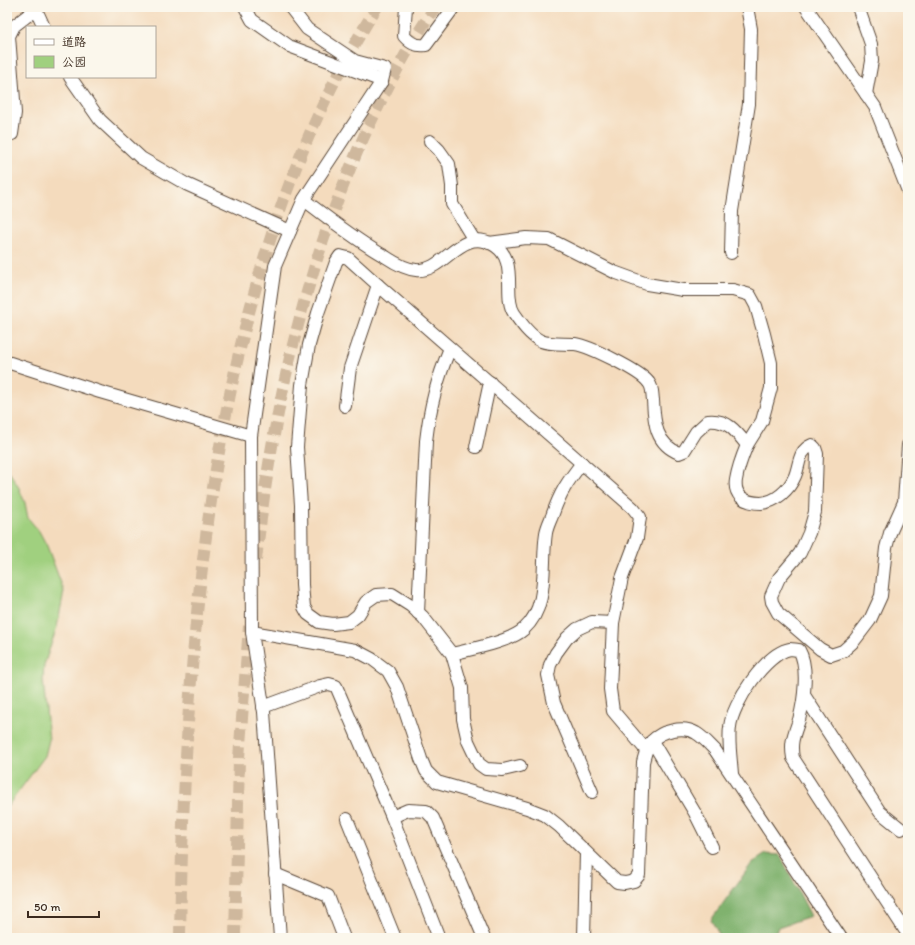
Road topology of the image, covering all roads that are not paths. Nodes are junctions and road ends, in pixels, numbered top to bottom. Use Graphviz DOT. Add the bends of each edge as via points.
graph roads {
  1 [pos="244,7"];
  2 [pos="290,7"];
  3 [pos="406,7"];
  4 [pos="454,7"];
  5 [pos="747,7"];
  6 [pos="806,7"];
  7 [pos="858,7"];
  8 [pos="36,8"];
  9 [pos="44,26"];
  10 [pos="71,78"];
  11 [pos="382,81"];
  12 [pos="866,94"];
  13 [pos="7,135"];
  14 [pos="430,140"];
  15 [pos="908,191"];
  16 [pos="304,200"];
  17 [pos="290,231"];
  18 [pos="474,240"];
  19 [pos="489,243"];
  20 [pos="731,253"];
  21 [pos="378,285"];
  22 [pos="450,348"];
  23 [pos="7,362"];
  24 [pos="490,382"];
  25 [pos="345,406"];
  26 [pos="251,436"];
  27 [pos="747,445"];
  28 [pos="908,446"];
  29 [pos="476,447"];
  30 [pos="582,463"];
  31 [pos="906,500"];
  32 [pos="418,613"];
  33 [pos="613,623"];
  34 [pos="252,632"];
  35 [pos="452,654"];
  36 [pos="804,695"];
  37 [pos="263,708"];
  38 [pos="649,746"];
  39 [pos="520,766"];
  40 [pos="732,775"];
  41 [pos="592,792"];
  42 [pos="392,817"];
  43 [pos="347,819"];
  44 [pos="901,829"];
  45 [pos="712,847"];
  46 [pos="586,853"];
  47 [pos="275,874"];
  48 [pos="905,930"];
  49 [pos="280,938"];
  50 [pos="344,938"];
  51 [pos="395,938"];
  52 [pos="439,938"];
  53 [pos="484,938"];
  54 [pos="584,938"];
  55 [pos="841,938"];
  1 -- 11 [label="street" via="252,20 289,46"];
  2 -- 11 [label="street" via="307,29 355,61 385,69"];
  3 -- 4 [label="street" via="404,36 417,46 426,45"];
  5 -- 20 [label="street" via="751,29 749,104 732,211"];
  6 -- 12 [label="street"];
  7 -- 12 [label="street" via="871,44 872,61"];
  8 -- 9 [label="street"];
  8 -- 13 [label="street" via="14,26 10,36 15,113 12,134"];
  10 -- 17 [label="street" via="100,120 141,158 186,184"];
  11 -- 16 [label="street"];
  12 -- 15 [label="street" via="875,107"];
  14 -- 18 [label="street" via="449,164 452,204"];
  16 -- 17 [label="street"];
  16 -- 18 [label="street" via="362,243 402,266 417,270 433,266 465,243"];
  17 -- 26 [label="street" via="275,266"];
  18 -- 19 [label="street"];
  19 -- 27 [label="street" via="500,250 506,260 513,311 532,336 542,341 576,344 588,348 638,373 649,382 652,388 653,419 659,437 669,449 679,453 684,450 696,432 708,421 717,420 737,432"];
  19 -- 27 [label="street" via="526,238 549,239 614,272 647,284 683,290 733,290 750,295 756,306 771,363 771,388 762,421"];
  21 -- 22 [label="street"];
  21 -- 25 [label="street" via="350,368"];
  21 -- 32 [label="street" via="348,258 340,256 309,345 302,385 297,447 304,607 308,614 319,622 348,622 358,616 366,602 376,595 385,593 401,599"];
  22 -- 24 [label="street"];
  22 -- 32 [label="street" via="438,378 429,415"];
  23 -- 26 [label="street"];
  24 -- 29 [label="street"];
  24 -- 30 [label="street"];
  26 -- 34 [label="street"];
  27 -- 31 [label="street" via="739,464 735,487 740,497 752,503 768,502 782,494 795,476 805,448 815,448 815,512 800,553 779,578 771,596 778,613 820,649 831,655 844,651 870,620 881,596 890,533"];
  28 -- 31 [label="street"];
  30 -- 33 [label="street" via="640,517 637,538 622,578"];
  30 -- 35 [label="street" via="559,496 546,532 543,578 539,603 532,621 523,630 500,641"];
  32 -- 35 [label="street"];
  33 -- 38 [label="street" via="610,690 614,711"];
  33 -- 41 [label="street" via="592,622 577,629 556,653 548,675 554,703"];
  34 -- 37 [label="street"];
  34 -- 46 [label="street" via="355,650 372,659 388,671 397,687 426,771 437,782 545,815"];
  35 -- 39 [label="street" via="462,688 463,719 468,741 479,764 486,769 503,770"];
  36 -- 40 [label="street" via="804,665 799,650 791,649 779,653 756,674 737,703 730,727"];
  36 -- 44 [label="street" via="880,812"];
  36 -- 48 [label="street" via="793,735 793,758"];
  37 -- 42 [label="street" via="320,686 336,686"];
  37 -- 47 [label="street"];
  38 -- 40 [label="street" via="662,733 678,730 695,732 715,750"];
  38 -- 45 [label="street" via="695,813"];
  38 -- 46 [label="street" via="643,762 639,875 634,881 617,882"];
  40 -- 55 [label="street"];
  42 -- 52 [label="street"];
  42 -- 53 [label="street" via="408,810 426,811 433,818"];
  43 -- 51 [label="street"];
  46 -- 54 [label="street"];
  47 -- 49 [label="street"];
  47 -- 50 [label="street" via="328,896"];
}
